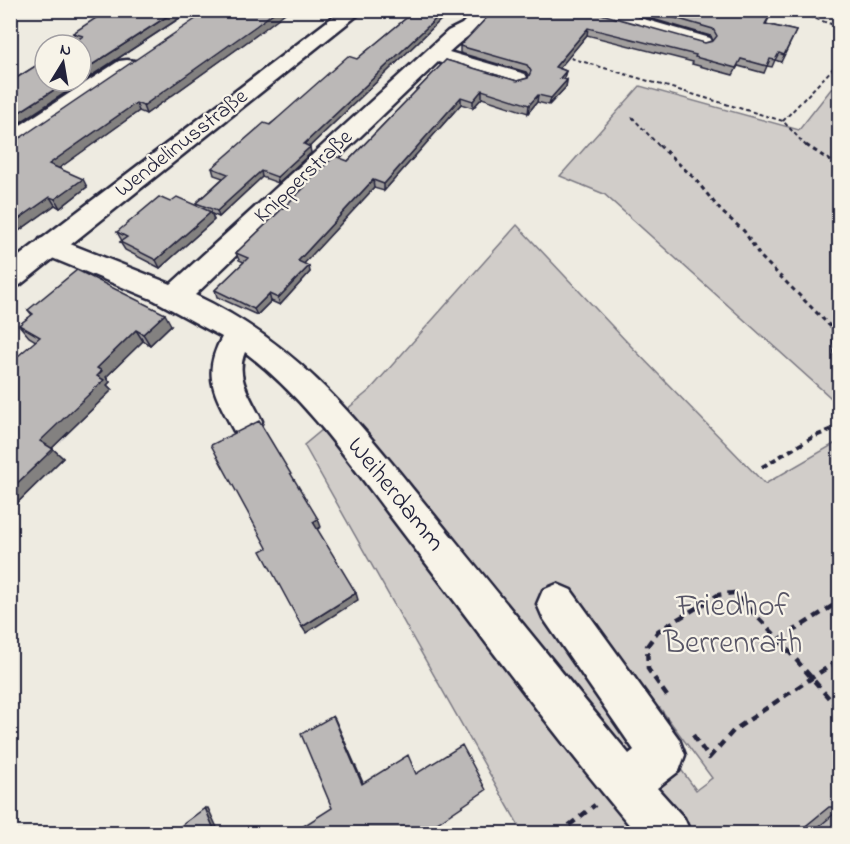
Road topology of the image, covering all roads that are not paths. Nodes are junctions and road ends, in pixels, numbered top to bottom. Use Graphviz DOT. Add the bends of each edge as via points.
graph roads {
  1 [pos="355,10"];
  2 [pos="486,10"];
  3 [pos="588,10"];
  4 [pos="703,42"];
  5 [pos="144,55"];
  6 [pos="435,55"];
  7 [pos="517,79"];
  8 [pos="10,143"];
  9 [pos="50,246"];
  10 [pos="10,278"];
  11 [pos="173,298"];
  12 [pos="241,334"];
  13 [pos="246,421"];
  14 [pos="557,604"];
  15 [pos="612,793"];
  16 [pos="668,834"];
  1 -- 9 [label="street, Wendelinusstraße"];
  2 -- 6 [label="street, Knipperstraße"];
  3 -- 4 [label="street"];
  5 -- 8 [label="street"];
  6 -- 7 [label="street"];
  6 -- 11 [label="street, Knipperstraße"];
  9 -- 10 [label="street, Wendelinusstraße"];
  9 -- 11 [label="street, Weiherdamm"];
  11 -- 12 [label="street, Weiherdamm"];
  12 -- 13 [label="street" via="225,359 225,374"];
  12 -- 15 [label="street, Weiherdamm" via="305,384 362,452"];
  14 -- 15 [label="street" via="663,755"];
  15 -- 16 [label="street, Weiherdamm"];
}
